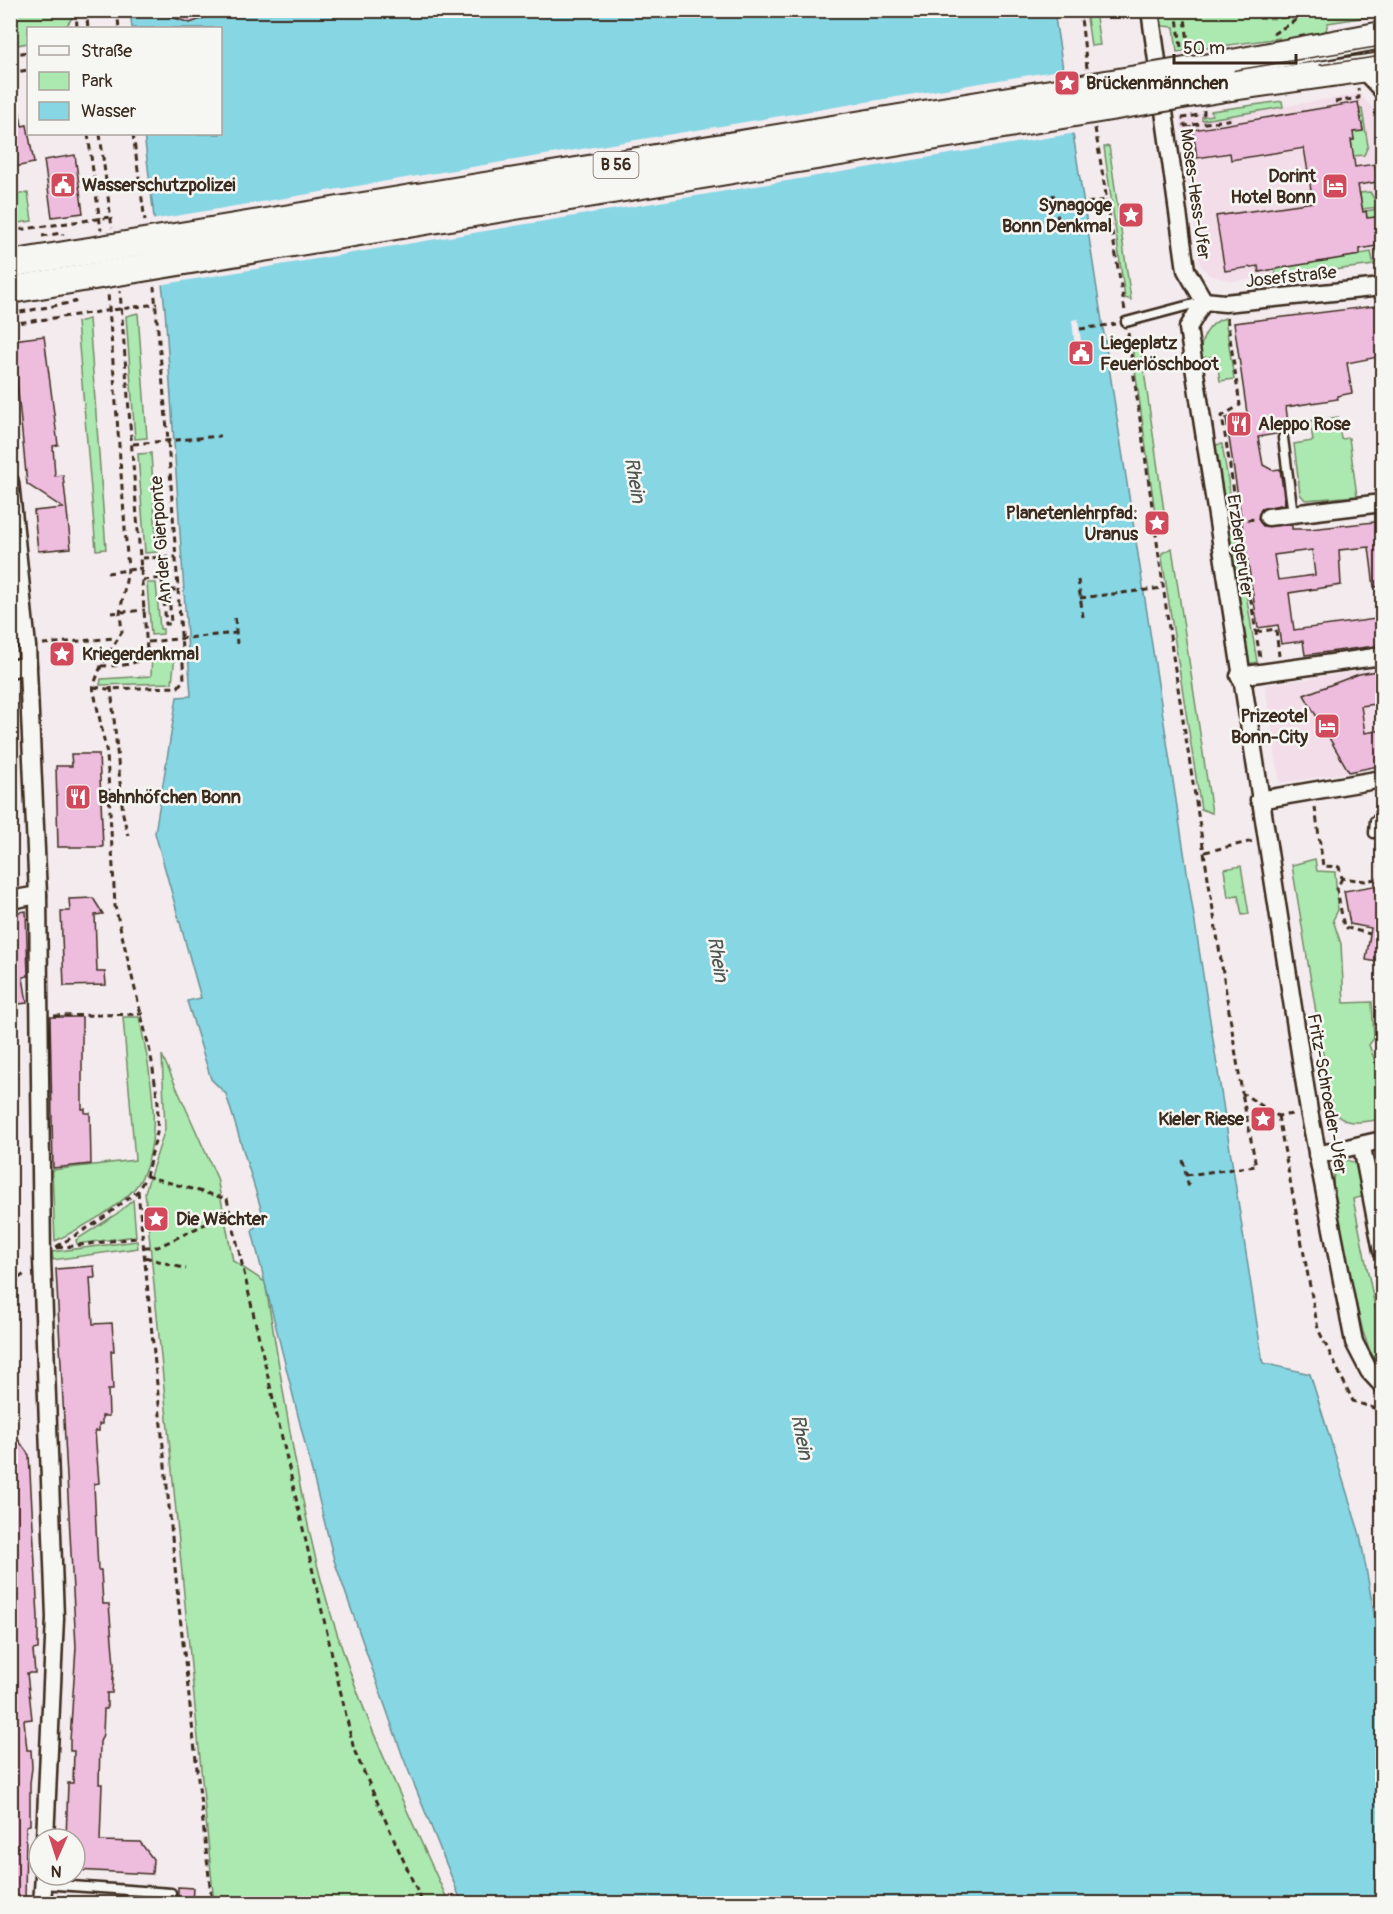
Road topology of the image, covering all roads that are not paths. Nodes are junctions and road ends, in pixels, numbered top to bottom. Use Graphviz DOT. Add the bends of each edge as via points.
graph roads {
  1 [pos="1150,10"];
  2 [pos="1383,35"];
  3 [pos="1367,73"];
  4 [pos="1223,76"];
  5 [pos="1383,90"];
  6 [pos="10,264"];
  7 [pos="1383,287"];
  8 [pos="10,290"];
  9 [pos="1204,301"];
  10 [pos="1126,322"];
  11 [pos="1283,438"];
  12 [pos="10,482"];
  13 [pos="1383,503"];
  14 [pos="1293,514"];
  15 [pos="1268,517"];
  16 [pos="1383,656"];
  17 [pos="28,665"];
  18 [pos="10,669"];
  19 [pos="1239,676"];
  20 [pos="1383,779"];
  21 [pos="1259,800"];
  22 [pos="1383,818"];
  23 [pos="1374,833"];
  24 [pos="38,895"];
  25 [pos="10,900"];
  26 [pos="1383,1140"];
  27 [pos="1362,1147"];
  28 [pos="1317,1155"];
  29 [pos="1383,1251"];
  30 [pos="1383,1385"];
  31 [pos="46,1827"];
  32 [pos="87,1884"];
  33 [pos="43,1887"];
  34 [pos="171,1893"];
  35 [pos="42,1904"];
  1 -- 9 [label="street, Moses-Hess-Ufer" via="1186,270"];
  2 -- 4 [label="main road, B 56"];
  3 -- 4 [label="main road, B 56"];
  3 -- 5 [label="street"];
  4 -- 6 [label="main road, B 56, bridge"];
  4 -- 8 [label="main road, B 56, bridge"];
  7 -- 9 [label="street, Josefstraße" via="1225,303"];
  9 -- 10 [label="lane"];
  9 -- 19 [label="street, Erzbergerufer" via="1188,328"];
  11 -- 14 [label="lane"];
  12 -- 17 [label="street"];
  13 -- 14 [label="street"];
  14 -- 15 [label="street"];
  16 -- 19 [label="street"];
  17 -- 18 [label="street"];
  17 -- 24 [label="street"];
  19 -- 21 [label="street, Erzbergerufer"];
  20 -- 21 [label="street"];
  21 -- 28 [label="street, Fritz-Schroeder-Ufer"];
  22 -- 23 [label="lane" via="1375,821"];
  24 -- 25 [label="street"];
  24 -- 31 [label="street" via="42,1259 55,1618"];
  26 -- 27 [label="street"];
  27 -- 28 [label="street"];
  27 -- 29 [label="street, Fritz-Schroeder-Ufer"];
  28 -- 30 [label="street, Fritz-Schroeder-Ufer" via="1354,1342 1369,1371"];
  32 -- 34 [label="lane"];
  33 -- 35 [label="street"];
}
